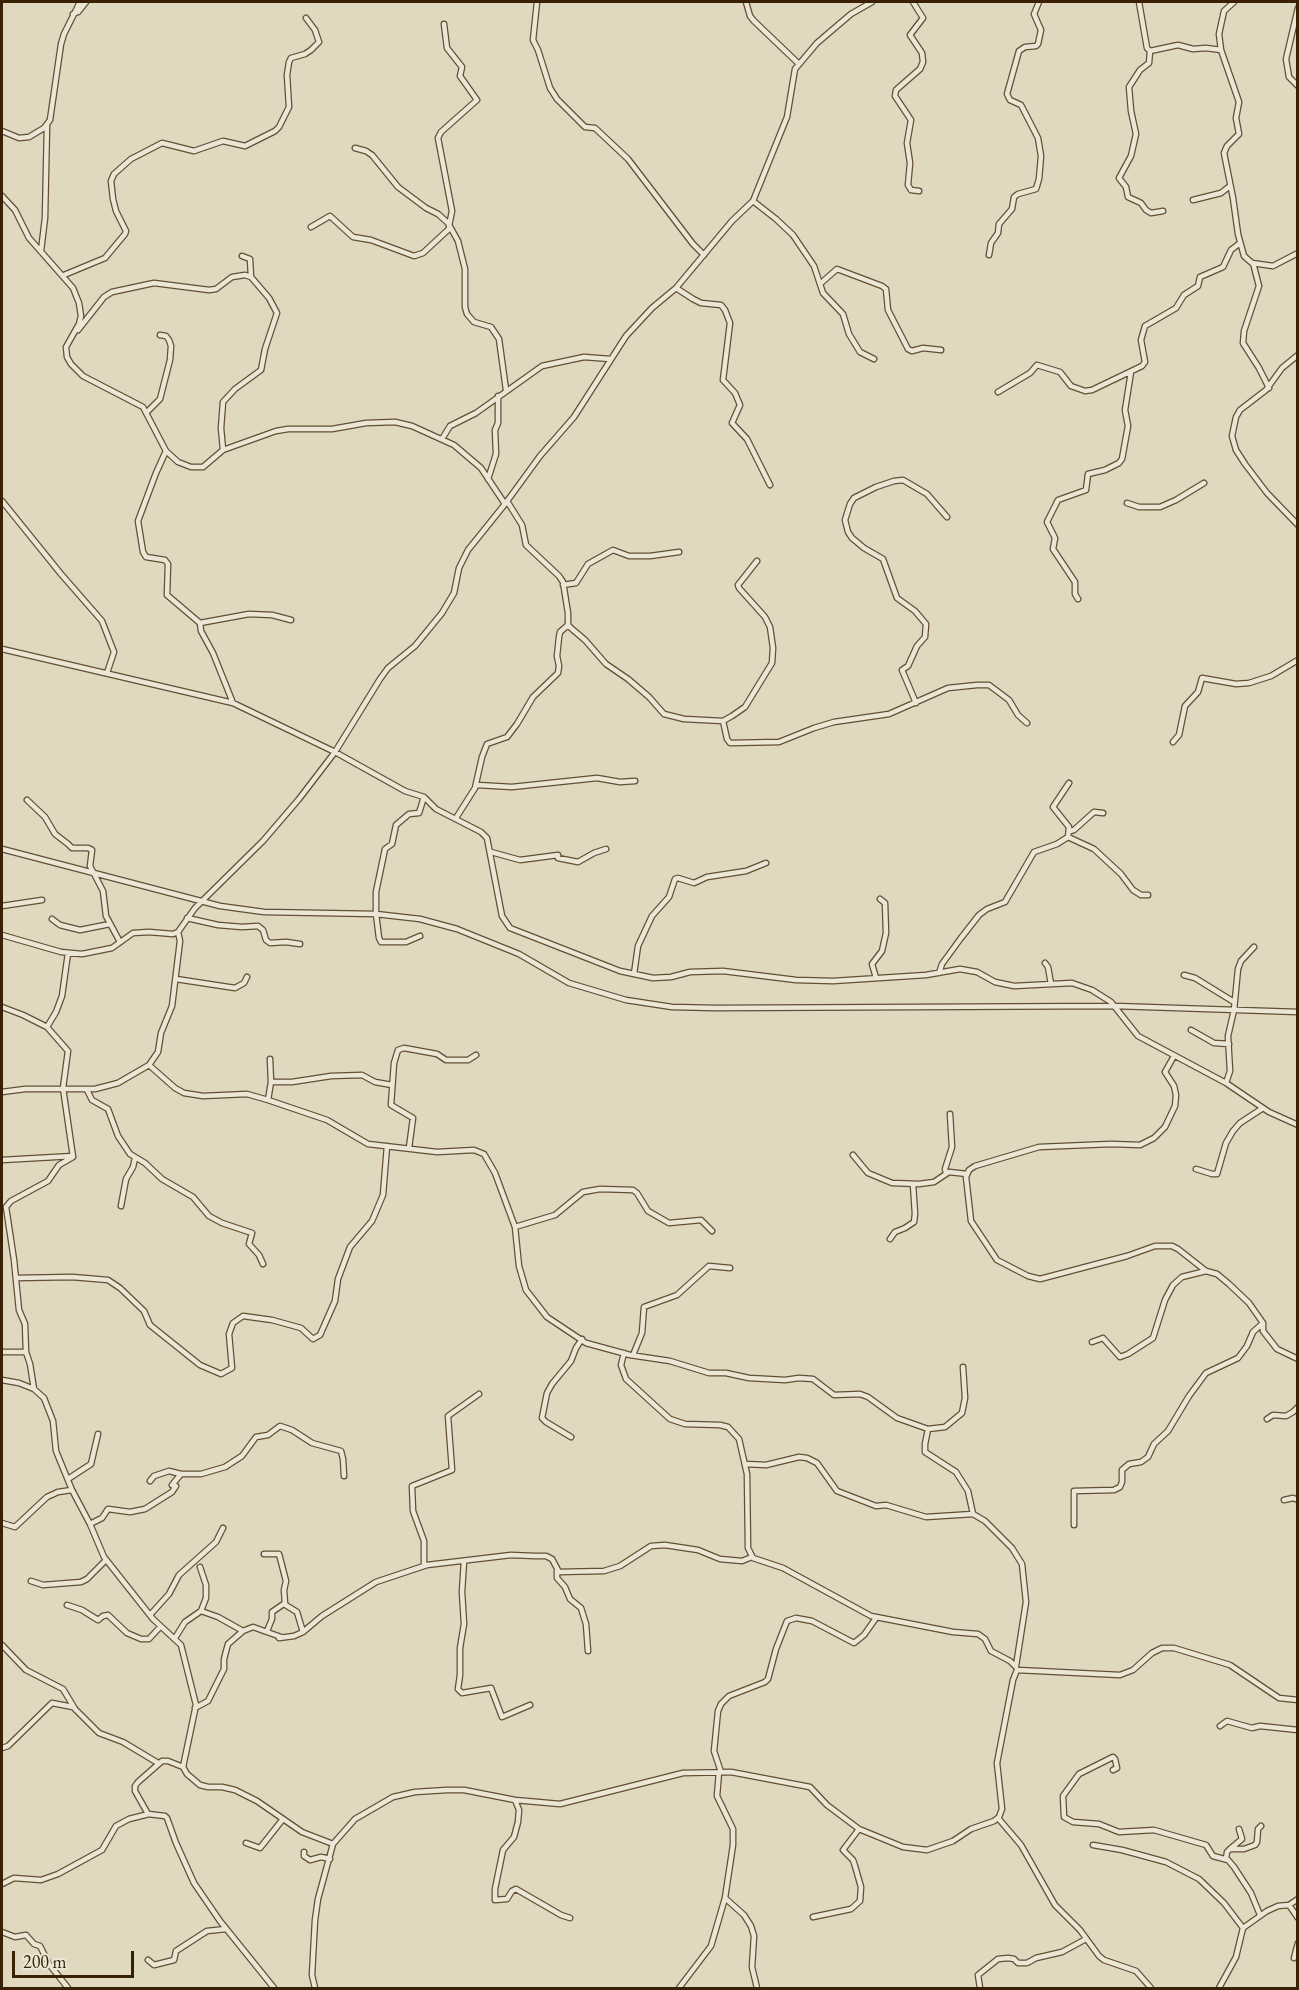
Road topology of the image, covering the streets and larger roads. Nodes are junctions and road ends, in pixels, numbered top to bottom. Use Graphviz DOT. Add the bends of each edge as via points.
graph roads {
  1 [pos="80,2"];
  2 [pos="86,2"];
  3 [pos="537,2"];
  4 [pos="754,2"];
  5 [pos="872,2"];
  6 [pos="913,2"];
  7 [pos="1040,2"];
  8 [pos="1139,2"];
  9 [pos="1234,2"];
  10 [pos="747,4"];
  11 [pos="1298,8"];
  12 [pos="73,14"];
  13 [pos="306,18"];
  14 [pos="444,24"];
  15 [pos="1221,50"];
  16 [pos="1150,51"];
  17 [pos="799,64"];
  18 [pos="1298,86"];
  19 [pos="46,125"];
  20 [pos="2,131"];
  21 [pos="355,148"];
  22 [pos="1230,186"];
  23 [pos="919,191"];
  24 [pos="2,196"];
  25 [pos="1193,200"];
  26 [pos="753,201"];
  27 [pos="1163,211"];
  28 [pos="311,227"];
  29 [pos="450,227"];
  30 [pos="1240,243"];
  31 [pos="41,251"];
  32 [pos="1298,253"];
  33 [pos="704,255"];
  34 [pos="989,255"];
  35 [pos="242,256"];
  36 [pos="1253,263"];
  37 [pos="64,275"];
  38 [pos="251,277"];
  39 [pos="820,284"];
  40 [pos="676,288"];
  41 [pos="75,332"];
  42 [pos="159,335"];
  43 [pos="940,350"];
  44 [pos="1298,355"];
  45 [pos="610,359"];
  46 [pos="874,359"];
  47 [pos="1131,372"];
  48 [pos="1269,388"];
  49 [pos="506,390"];
  50 [pos="998,392"];
  51 [pos="498,396"];
  52 [pos="147,412"];
  53 [pos="442,439"];
  54 [pos="223,450"];
  55 [pos="166,451"];
  56 [pos="488,479"];
  57 [pos="1204,483"];
  58 [pos="770,485"];
  59 [pos="2,501"];
  60 [pos="506,503"];
  61 [pos="1127,503"];
  62 [pos="946,517"];
  63 [pos="1298,525"];
  64 [pos="679,552"];
  65 [pos="757,561"];
  66 [pos="563,585"];
  67 [pos="1078,600"];
  68 [pos="291,620"];
  69 [pos="200,623"];
  70 [pos="568,625"];
  71 [pos="2,649"];
  72 [pos="1298,660"];
  73 [pos="106,673"];
  74 [pos="233,703"];
  75 [pos="916,703"];
  76 [pos="723,721"];
  77 [pos="1027,723"];
  78 [pos="1173,742"];
  79 [pos="334,752"];
  80 [pos="635,781"];
  81 [pos="1068,783"];
  82 [pos="477,785"];
  83 [pos="424,797"];
  84 [pos="27,800"];
  85 [pos="1103,813"];
  86 [pos="456,818"];
  87 [pos="1070,831"];
  88 [pos="1068,837"];
  89 [pos="2,849"];
  90 [pos="606,849"];
  91 [pos="491,852"];
  92 [pos="766,863"];
  93 [pos="94,873"];
  94 [pos="1148,895"];
  95 [pos="880,899"];
  96 [pos="42,900"];
  97 [pos="200,902"];
  98 [pos="2,906"];
  99 [pos="376,914"];
  100 [pos="187,918"];
  101 [pos="52,920"];
  102 [pos="111,924"];
  103 [pos="178,932"];
  104 [pos="2,935"];
  105 [pos="420,936"];
  106 [pos="120,942"];
  107 [pos="300,944"];
  108 [pos="1254,947"];
  109 [pos="68,953"];
  110 [pos="1044,963"];
  111 [pos="939,973"];
  112 [pos="634,974"];
  113 [pos="1184,975"];
  114 [pos="247,977"];
  115 [pos="876,978"];
  116 [pos="177,979"];
  117 [pos="1051,984"];
  118 [pos="1234,1002"];
  119 [pos="1114,1006"];
  120 [pos="2,1007"];
  121 [pos="1234,1010"];
  122 [pos="1298,1012"];
  123 [pos="47,1027"];
  124 [pos="1191,1030"];
  125 [pos="1229,1044"];
  126 [pos="476,1055"];
  127 [pos="1174,1056"];
  128 [pos="270,1059"];
  129 [pos="149,1065"];
  130 [pos="271,1082"];
  131 [pos="1226,1083"];
  132 [pos="392,1085"];
  133 [pos="63,1088"];
  134 [pos="87,1090"];
  135 [pos="2,1092"];
  136 [pos="268,1100"];
  137 [pos="1263,1108"];
  138 [pos="950,1114"];
  139 [pos="1298,1125"];
  140 [pos="387,1146"];
  141 [pos="409,1148"];
  142 [pos="853,1155"];
  143 [pos="73,1156"];
  144 [pos="135,1158"];
  145 [pos="2,1160"];
  146 [pos="1196,1170"];
  147 [pos="946,1173"];
  148 [pos="967,1174"];
  149 [pos="913,1184"];
  150 [pos="2,1198"];
  151 [pos="7,1205"];
  152 [pos="121,1206"];
  153 [pos="515,1227"];
  154 [pos="712,1231"];
  155 [pos="890,1239"];
  156 [pos="263,1264"];
  157 [pos="730,1268"];
  158 [pos="1206,1271"];
  159 [pos="16,1278"];
  160 [pos="1263,1323"];
  161 [pos="582,1339"];
  162 [pos="1092,1342"];
  163 [pos="2,1352"];
  164 [pos="26,1352"];
  165 [pos="624,1353"];
  166 [pos="633,1356"];
  167 [pos="1297,1357"];
  168 [pos="963,1367"];
  169 [pos="2,1380"];
  170 [pos="34,1389"];
  171 [pos="479,1394"];
  172 [pos="1298,1407"];
  173 [pos="1267,1419"];
  174 [pos="928,1430"];
  175 [pos="98,1434"];
  176 [pos="572,1437"];
  177 [pos="745,1464"];
  178 [pos="181,1474"];
  179 [pos="344,1476"];
  180 [pos="68,1479"];
  181 [pos="150,1481"];
  182 [pos="72,1490"];
  183 [pos="1284,1500"];
  184 [pos="1298,1500"];
  185 [pos="973,1514"];
  186 [pos="2,1523"];
  187 [pos="90,1524"];
  188 [pos="1074,1525"];
  189 [pos="223,1528"];
  190 [pos="264,1554"];
  191 [pos="752,1557"];
  192 [pos="106,1560"];
  193 [pos="464,1562"];
  194 [pos="424,1565"];
  195 [pos="200,1567"];
  196 [pos="557,1570"];
  197 [pos="31,1581"];
  198 [pos="284,1604"];
  199 [pos="67,1605"];
  200 [pos="201,1611"];
  201 [pos="150,1615"];
  202 [pos="876,1617"];
  203 [pos="160,1627"];
  204 [pos="243,1631"];
  205 [pos="267,1631"];
  206 [pos="303,1632"];
  207 [pos="175,1638"];
  208 [pos="2,1645"];
  209 [pos="588,1651"];
  210 [pos="1016,1668"];
  211 [pos="1298,1700"];
  212 [pos="530,1706"];
  213 [pos="73,1707"];
  214 [pos="195,1708"];
  215 [pos="1220,1726"];
  216 [pos="1298,1730"];
  217 [pos="2,1748"];
  218 [pos="158,1763"];
  219 [pos="183,1767"];
  220 [pos="1113,1770"];
  221 [pos="720,1772"];
  222 [pos="515,1800"];
  223 [pos="149,1815"];
  224 [pos="998,1818"];
  225 [pos="283,1819"];
  226 [pos="1261,1826"];
  227 [pos="859,1829"];
  228 [pos="1239,1829"];
  229 [pos="246,1843"];
  230 [pos="333,1844"];
  231 [pos="1093,1845"];
  232 [pos="1230,1849"];
  233 [pos="304,1852"];
  234 [pos="330,1859"];
  235 [pos="1226,1859"];
  236 [pos="2,1884"];
  237 [pos="725,1898"];
  238 [pos="1298,1899"];
  239 [pos="1289,1905"];
  240 [pos="1260,1915"];
  241 [pos="1297,1916"];
  242 [pos="813,1917"];
  243 [pos="570,1918"];
  244 [pos="1243,1928"];
  245 [pos="226,1929"];
  246 [pos="2,1932"];
  247 [pos="1086,1939"];
  248 [pos="1298,1943"];
  249 [pos="1294,1958"];
  250 [pos="148,1960"];
  251 [pos="68,1989"];
  252 [pos="274,1989"];
  253 [pos="315,1989"];
  254 [pos="679,1989"];
  255 [pos="757,1989"];
  256 [pos="980,1989"];
  257 [pos="1151,1989"];
  258 [pos="1220,1989"];
  1 -- 12 [label="street"];
  2 -- 12 [label="street"];
  3 -- 33 [label="street" via="533,40 557,99 585,127 596,128 628,159"];
  4 -- 10 [label="street"];
  5 -- 17 [label="street" via="851,14"];
  6 -- 23 [label="street" via="923,18 910,35 922,53 923,62 896,90 895,96 911,120 908,185"];
  7 -- 34 [label="street" via="1034,14 1041,30 1038,44 1020,51 1007,94 1021,105 1038,138 1039,179 1036,189 1014,197 1011,209 999,224"];
  8 -- 16 [label="street"];
  9 -- 15 [label="street" via="1225,8 1219,28"];
  10 -- 17 [label="street" via="754,21"];
  11 -- 18 [label="street" via="1286,59 1289,76"];
  12 -- 19 [label="street" via="61,44 51,116"];
  13 -- 37 [label="street" via="319,42 289,62 289,107 279,127 245,146 223,141 194,151 162,143 131,159 111,181 125,234 103,260"];
  14 -- 29 [label="street" via="447,48 462,67 460,76 477,100 438,138 452,211"];
  15 -- 16 [label="street" via="1193,50 1178,45"];
  15 -- 22 [label="street" via="1240,104 1236,118 1239,134 1224,153"];
  16 -- 27 [label="street" via="1149,63 1129,87 1136,134 1131,156 1119,178 1128,197 1150,213"];
  17 -- 26 [label="street" via="792,80 787,117"];
  19 -- 20 [label="street" via="29,137 19,138"];
  19 -- 31 [label="street"];
  21 -- 29 [label="street" via="372,155 398,187"];
  22 -- 25 [label="street" via="1221,193"];
  22 -- 30 [label="street"];
  24 -- 31 [label="street"];
  26 -- 33 [label="street"];
  26 -- 39 [label="street" via="793,235 814,266"];
  28 -- 29 [label="street" via="330,216 353,237 414,256 423,253"];
  29 -- 49 [label="street" via="465,269 467,314 474,322 491,327 499,339"];
  30 -- 36 [label="street" via="1247,261"];
  30 -- 47 [label="street" via="1231,250 1221,269 1200,277 1196,288 1184,295 1176,308 1145,326 1141,340 1145,362"];
  31 -- 37 [label="street"];
  32 -- 36 [label="street" via="1273,266"];
  33 -- 40 [label="street"];
  35 -- 38 [label="street" via="250,259"];
  36 -- 48 [label="street" via="1259,286 1243,343"];
  37 -- 41 [label="street" via="81,311"];
  38 -- 41 [label="street" via="238,275 210,290 154,283 112,292"];
  38 -- 54 [label="street" via="277,313 261,370 224,402"];
  39 -- 43 [label="street" via="837,269 882,286 886,289 888,310 908,349"];
  39 -- 46 [label="street" via="829,301 843,314 860,352"];
  40 -- 45 [label="street" via="652,308"];
  40 -- 58 [label="street" via="700,303 721,305 725,310 729,323 722,378 740,405 732,423 747,439"];
  41 -- 52 [label="street" via="66,351 76,370 140,404"];
  42 -- 52 [label="street" via="166,336 171,353 160,399"];
  44 -- 48 [label="street" via="1282,368"];
  45 -- 49 [label="street" via="584,357 546,365"];
  45 -- 60 [label="street" via="574,417"];
  47 -- 50 [label="street" via="1086,391 1071,386 1060,372 1037,365"];
  47 -- 67 [label="street" via="1122,459 1106,470 1088,474 1086,490 1058,501 1047,522 1055,537 1053,549 1075,582"];
  48 -- 63 [label="street" via="1240,410 1232,439 1247,468"];
  49 -- 51 [label="street"];
  51 -- 53 [label="street" via="450,426"];
  51 -- 56 [label="street" via="496,453"];
  52 -- 55 [label="street"];
  53 -- 54 [label="street" via="412,426 366,423 276,431"];
  53 -- 56 [label="street" via="477,465"];
  54 -- 55 [label="street" via="208,464 197,467 178,462"];
  55 -- 69 [label="street" via="138,521 143,552 146,557 167,562 167,595"];
  56 -- 60 [label="street"];
  57 -- 61 [label="street" via="1160,507"];
  59 -- 73 [label="street" via="102,621 114,652"];
  60 -- 66 [label="street" via="522,525 528,548 559,576"];
  60 -- 79 [label="street" via="468,550 454,593 442,613 415,646 388,668"];
  62 -- 75 [label="street" via="927,494 903,480 854,498 845,520 852,538 883,559 897,598 926,624 925,637 902,670"];
  64 -- 66 [label="street" via="629,556 613,550 588,564 576,583"];
  65 -- 76 [label="street" via="739,588 770,627 772,663 745,706"];
  66 -- 70 [label="street"];
  68 -- 69 [label="street" via="249,614"];
  69 -- 74 [label="street"];
  70 -- 76 [label="street" via="667,716"];
  70 -- 82 [label="street" via="560,632 558,673 533,697 507,737 487,744"];
  71 -- 73 [label="street"];
  72 -- 78 [label="street" via="1271,676 1248,683 1202,678 1198,692 1185,706 1179,735"];
  73 -- 74 [label="street"];
  74 -- 79 [label="street"];
  75 -- 76 [label="street" via="879,717 814,728 779,742 730,743"];
  75 -- 77 [label="street" via="948,688 987,685 1012,703"];
  79 -- 83 [label="street" via="405,791"];
  79 -- 97 [label="street" via="275,827"];
  80 -- 82 [label="street" via="597,778 512,787"];
  81 -- 87 [label="street" via="1053,807"];
  82 -- 86 [label="street"];
  83 -- 86 [label="street" via="436,809"];
  83 -- 99 [label="street" via="419,813 409,814 396,825 392,844 385,849 376,892"];
  84 -- 93 [label="street" via="72,848 92,850 90,866"];
  85 -- 87 [label="street" via="1094,812"];
  86 -- 91 [label="street" via="484,834"];
  87 -- 88 [label="street"];
  88 -- 94 [label="street" via="1091,847 1133,890"];
  88 -- 111 [label="street" via="1034,852 1005,902 979,915"];
  89 -- 93 [label="street"];
  90 -- 91 [label="street" via="578,862 558,855 520,860"];
  91 -- 112 [label="street" via="502,916 510,928"];
  92 -- 112 [label="street" via="746,872 707,877 694,883 675,879 669,897 652,916 638,946"];
  93 -- 97 [label="street"];
  93 -- 102 [label="street"];
  95 -- 115 [label="street" via="885,903 886,933 882,951 872,963"];
  96 -- 98 [label="street"];
  97 -- 99 [label="street" via="264,912"];
  97 -- 100 [label="street"];
  99 -- 105 [label="street" via="381,942 406,942"];
  99 -- 119 [label="street" via="457,929 519,954 569,983 626,1000 672,1007"];
  100 -- 103 [label="street"];
  100 -- 107 [label="street" via="218,925 258,926 270,944"];
  101 -- 102 [label="street" via="80,930"];
  102 -- 106 [label="street"];
  103 -- 106 [label="street" via="133,933"];
  103 -- 116 [label="street"];
  104 -- 109 [label="street"];
  106 -- 109 [label="street" via="106,951"];
  108 -- 118 [label="street" via="1238,969"];
  109 -- 123 [label="street" via="62,996"];
  110 -- 117 [label="street"];
  111 -- 115 [label="street"];
  111 -- 117 [label="street" via="966,969 1001,984"];
  112 -- 115 [label="street" via="662,978 723,971 796,980"];
  113 -- 118 [label="street"];
  114 -- 116 [label="street" via="235,988"];
  116 -- 129 [label="street" via="158,1052"];
  117 -- 119 [label="street" via="1079,985"];
  118 -- 121 [label="street"];
  119 -- 121 [label="street"];
  119 -- 127 [label="street" via="1138,1036"];
  120 -- 123 [label="street"];
  121 -- 122 [label="street"];
  121 -- 125 [label="street"];
  123 -- 133 [label="street" via="68,1051"];
  124 -- 125 [label="street" via="1212,1042"];
  125 -- 131 [label="street" via="1230,1071"];
  126 -- 132 [label="street" via="446,1060 437,1054 400,1048 395,1055"];
  127 -- 131 [label="street"];
  127 -- 148 [label="street" via="1165,1072 1174,1086 1175,1106 1161,1132 1147,1142 1131,1146 1039,1146 975,1166"];
  128 -- 130 [label="street"];
  129 -- 134 [label="street" via="118,1083"];
  129 -- 136 [label="street" via="188,1095 239,1094"];
  130 -- 132 [label="street" via="362,1076"];
  130 -- 136 [label="street"];
  131 -- 137 [label="street"];
  132 -- 141 [label="street" via="392,1106 413,1118"];
  133 -- 134 [label="street"];
  133 -- 135 [label="street"];
  133 -- 143 [label="street"];
  134 -- 144 [label="street" via="92,1100 108,1109 118,1136"];
  136 -- 140 [label="street" via="327,1120 363,1142"];
  137 -- 139 [label="street"];
  137 -- 146 [label="street" via="1233,1131 1217,1174"];
  138 -- 147 [label="street" via="952,1147"];
  140 -- 141 [label="street"];
  140 -- 159 [label="street" via="383,1195 372,1221 350,1247 335,1301 320,1335 314,1339 301,1328 243,1316 233,1323 229,1334 232,1368 221,1374 194,1360 149,1323 144,1311 108,1280"];
  141 -- 153 [label="street" via="437,1152 474,1150 484,1154"];
  142 -- 149 [label="street" via="868,1173 892,1183"];
  143 -- 145 [label="street"];
  143 -- 151 [label="street" via="60,1164 45,1183"];
  144 -- 152 [label="street"];
  144 -- 156 [label="street" via="193,1197 209,1216 252,1233 249,1244"];
  147 -- 148 [label="street"];
  147 -- 149 [label="street" via="934,1182"];
  148 -- 158 [label="street" via="971,1221 997,1260 1029,1276 1047,1278 1155,1246 1172,1246"];
  149 -- 155 [label="street" via="914,1222"];
  150 -- 151 [label="street"];
  151 -- 159 [label="street"];
  153 -- 154 [label="street" via="555,1215 583,1192 600,1189 633,1190 648,1211 669,1223 701,1220"];
  153 -- 161 [label="street" via="526,1290 547,1317"];
  157 -- 166 [label="street" via="709,1266 677,1295 644,1307 642,1333"];
  158 -- 160 [label="street" via="1229,1284"];
  158 -- 162 [label="street" via="1182,1277 1173,1285 1156,1332 1148,1342 1123,1357 1104,1338"];
  159 -- 164 [label="street" via="19,1310 26,1324"];
  160 -- 167 [label="street" via="1263,1330 1278,1349"];
  160 -- 188 [label="street" via="1238,1358 1206,1373 1148,1458 1122,1470 1120,1487 1074,1491"];
  161 -- 165 [label="street"];
  161 -- 176 [label="street" via="572,1361 547,1393 542,1418"];
  163 -- 164 [label="street"];
  164 -- 170 [label="street"];
  165 -- 166 [label="street"];
  165 -- 177 [label="street" via="621,1365 626,1379 662,1413 677,1423 728,1427 739,1439"];
  166 -- 174 [label="street" via="738,1377 813,1379 834,1395 860,1394 897,1418"];
  168 -- 174 [label="street" via="962,1413 945,1427"];
  169 -- 170 [label="street"];
  170 -- 180 [label="street" via="48,1403 56,1451"];
  171 -- 194 [label="street" via="448,1416 452,1470 412,1486 412,1511 424,1541"];
  172 -- 173 [label="street" via="1286,1416"];
  174 -- 185 [label="street" via="924,1451 963,1480"];
  175 -- 180 [label="street" via="91,1464"];
  177 -- 185 [label="street" via="766,1465 807,1458 817,1463 837,1491 864,1502 926,1517"];
  177 -- 191 [label="street" via="748,1548"];
  178 -- 179 [label="street" via="201,1474 225,1467 242,1456 256,1437 282,1426 312,1443 340,1451"];
  178 -- 181 [label="street" via="169,1471"];
  178 -- 187 [label="street" via="172,1485 176,1486 172,1492 143,1510 108,1509 102,1518"];
  180 -- 182 [label="street"];
  182 -- 186 [label="street" via="48,1497 15,1527"];
  182 -- 187 [label="street"];
  183 -- 184 [label="street"];
  185 -- 210 [label="street" via="1012,1548 1022,1564 1026,1602"];
  187 -- 192 [label="street"];
  189 -- 201 [label="street" via="216,1542 179,1575 169,1594"];
  190 -- 198 [label="street" via="280,1555 286,1581"];
  191 -- 196 [label="street" via="741,1561 720,1559 698,1550 657,1545 613,1569"];
  191 -- 202 [label="street" via="783,1568"];
  192 -- 197 [label="street" via="81,1582 43,1585"];
  192 -- 201 [label="street"];
  193 -- 194 [label="street"];
  193 -- 196 [label="street" via="511,1555 546,1556"];
  193 -- 212 [label="street" via="458,1689 462,1693 491,1688 502,1717"];
  194 -- 206 [label="street" via="376,1582"];
  195 -- 200 [label="street" via="206,1584"];
  196 -- 209 [label="street" via="557,1578 570,1599 581,1608"];
  198 -- 205 [label="street" via="273,1612"];
  198 -- 206 [label="street" via="297,1612"];
  199 -- 203 [label="street" via="98,1620 108,1615 127,1633 141,1639 148,1639"];
  200 -- 204 [label="street"];
  200 -- 207 [label="street" via="185,1622"];
  201 -- 203 [label="street"];
  202 -- 210 [label="street" via="978,1634 991,1651"];
  202 -- 221 [label="street" via="854,1643 812,1621 787,1621 768,1679 729,1696 721,1704 714,1752"];
  203 -- 207 [label="street"];
  204 -- 205 [label="street" via="253,1627"];
  204 -- 214 [label="street" via="228,1644 224,1669 208,1701"];
  205 -- 206 [label="street" via="279,1638"];
  207 -- 214 [label="street" via="181,1645"];
  208 -- 213 [label="street" via="27,1670 63,1689"];
  210 -- 211 [label="street" via="1120,1675 1133,1670 1152,1653 1174,1647 1230,1665 1280,1698"];
  210 -- 224 [label="street" via="997,1763 1002,1809"];
  213 -- 217 [label="street" via="52,1703"];
  213 -- 218 [label="street" via="99,1733"];
  214 -- 219 [label="street"];
  215 -- 216 [label="street" via="1227,1721 1252,1728"];
  218 -- 219 [label="street" via="168,1761"];
  218 -- 223 [label="street" via="135,1786"];
  219 -- 225 [label="street" via="200,1785 235,1790"];
  220 -- 235 [label="street" via="1113,1757 1079,1774 1063,1796 1064,1817 1119,1832 1154,1830 1206,1845 1213,1856"];
  221 -- 222 [label="street" via="676,1775 560,1804"];
  221 -- 227 [label="street" via="810,1787"];
  221 -- 237 [label="street" via="717,1796 733,1829"];
  222 -- 230 [label="street" via="464,1790 393,1797 355,1819"];
  222 -- 243 [label="street" via="519,1806 518,1822 514,1837 503,1850 495,1900 504,1901 518,1889"];
  223 -- 236 [label="street" via="116,1826 102,1850 58,1874 41,1880 14,1878"];
  223 -- 245 [label="street" via="167,1818 194,1883"];
  224 -- 227 [label="street" via="927,1850 903,1847"];
  224 -- 247 [label="street" via="1021,1845 1055,1905"];
  225 -- 229 [label="street" via="260,1848"];
  225 -- 230 [label="street" via="306,1834"];
  226 -- 232 [label="street" via="1255,1845"];
  227 -- 242 [label="street" via="843,1850 855,1866 860,1901 851,1910"];
  228 -- 232 [label="street" via="1242,1839"];
  230 -- 234 [label="street"];
  231 -- 244 [label="street" via="1173,1865 1224,1903"];
  232 -- 235 [label="street"];
  233 -- 234 [label="street" via="310,1860"];
  234 -- 253 [label="street" via="315,1920"];
  235 -- 240 [label="street" via="1251,1893"];
  237 -- 254 [label="street" via="711,1946"];
  237 -- 255 [label="street" via="751,1926"];
  238 -- 239 [label="street"];
  239 -- 240 [label="street"];
  239 -- 241 [label="street"];
  240 -- 244 [label="street"];
  244 -- 258 [label="street" via="1236,1957"];
  245 -- 250 [label="street" via="207,1931 176,1951 174,1960 154,1965"];
  245 -- 252 [label="street"];
  246 -- 251 [label="street" via="15,1937 26,1935 40,1946"];
  247 -- 256 [label="street" via="1027,1963 998,1959 978,1976"];
  247 -- 257 [label="street" via="1104,1960 1136,1971"];
  248 -- 249 [label="street"];
}
